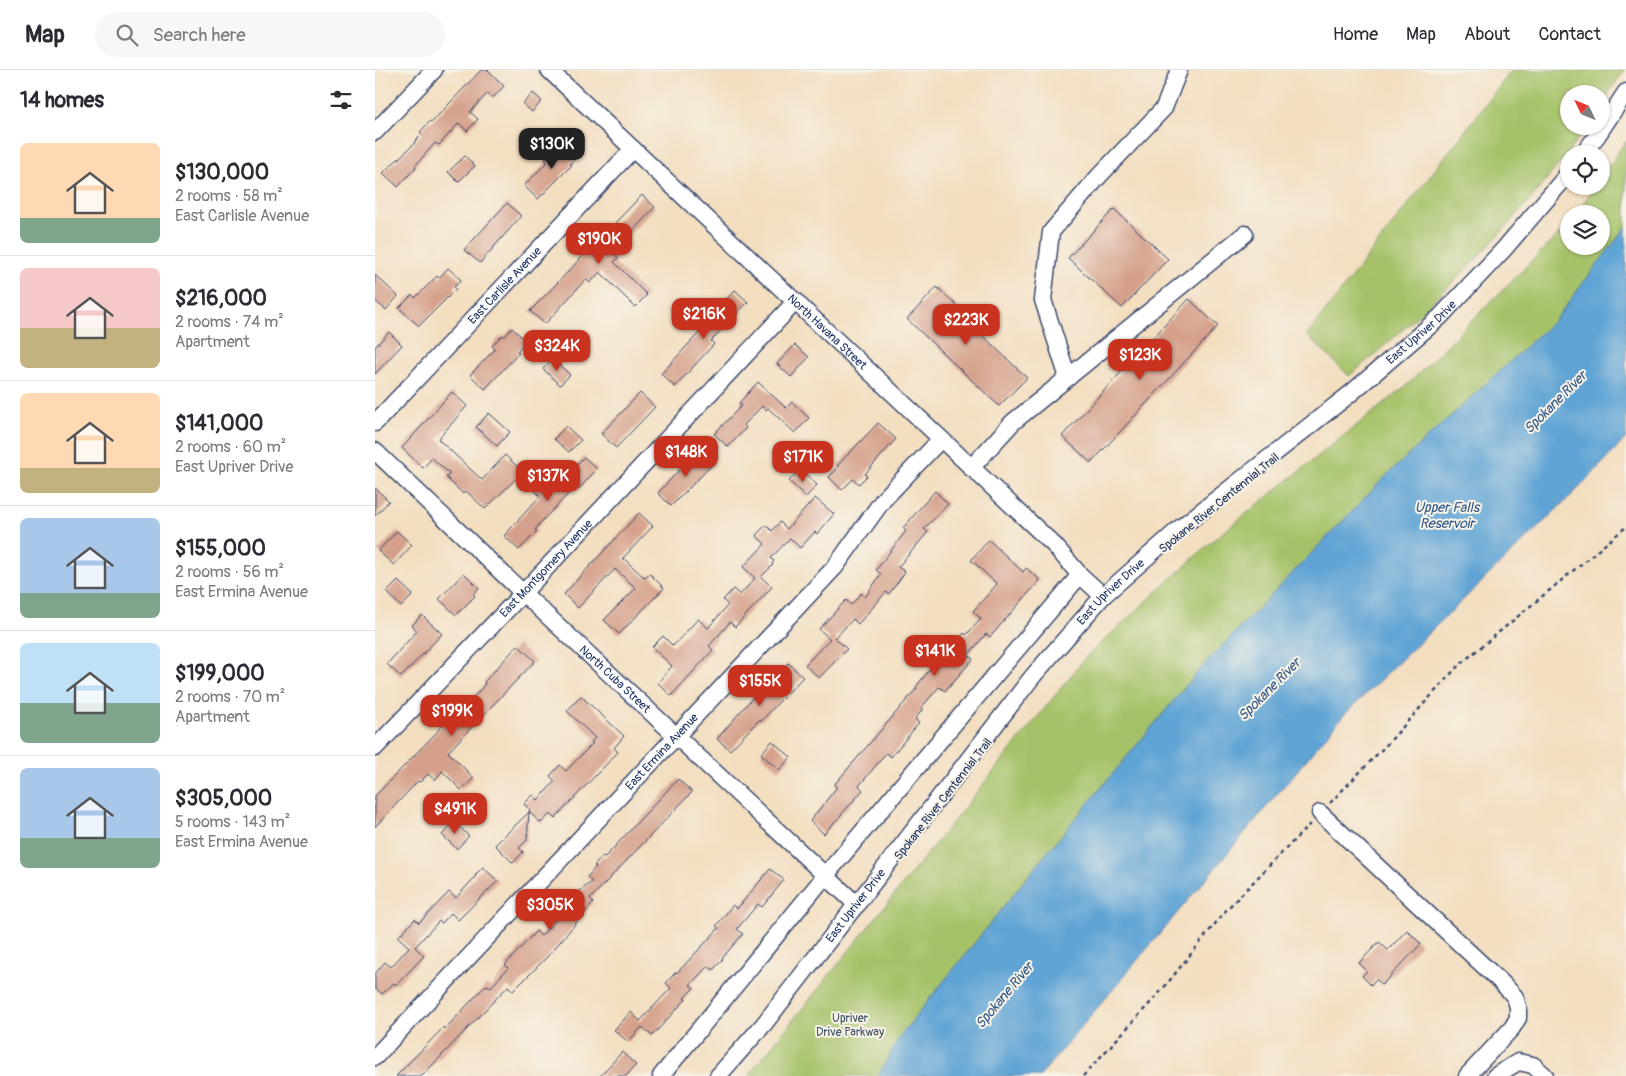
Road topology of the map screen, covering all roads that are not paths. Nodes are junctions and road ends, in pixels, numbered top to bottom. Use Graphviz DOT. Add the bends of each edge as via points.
graph roads {
  1 [pos="434,70"];
  2 [pos="549,70"];
  3 [pos="1179,70"];
  4 [pos="1626,92"];
  5 [pos="375,132"];
  6 [pos="1590,145"];
  7 [pos="633,149"];
  8 [pos="1560,184"];
  9 [pos="1245,234"];
  10 [pos="796,301"];
  11 [pos="1068,378"];
  12 [pos="375,423"];
  13 [pos="941,439"];
  14 [pos="375,452"];
  15 [pos="971,468"];
  16 [pos="1080,575"];
  17 [pos="523,593"];
  18 [pos="1103,596"];
  19 [pos="677,736"];
  20 [pos="375,748"];
  21 [pos="1320,813"];
  22 [pos="825,876"];
  23 [pos="857,905"];
  24 [pos="375,1057"];
  25 [pos="661,1076"];
  26 [pos="718,1076"];
  27 [pos="1467,1076"];
  28 [pos="1495,1076"];
  29 [pos="1545,1076"];
  1 -- 5 [label="street"];
  2 -- 7 [label="street, North Havana Street"];
  3 -- 11 [label="street" via="1164,108 1051,232 1043,300"];
  4 -- 6 [label="street"];
  7 -- 10 [label="street, North Havana Street"];
  7 -- 12 [label="street, East Carlisle Avenue"];
  8 -- 18 [label="street, East Upriver Drive" via="1440,317 1350,394 1180,528"];
  9 -- 11 [label="street"];
  10 -- 13 [label="street, North Havana Street"];
  10 -- 17 [label="street, East Montgomery Avenue"];
  11 -- 15 [label="street" via="1013,422"];
  13 -- 15 [label="street, North Havana Street"];
  13 -- 19 [label="street, East Ermina Avenue" via="883,500 835,567"];
  14 -- 17 [label="street, North Cuba Street"];
  15 -- 16 [label="street, North Havana Street" via="1054,545"];
  16 -- 18 [label="street, North Havana Street"];
  16 -- 22 [label="street"];
  17 -- 19 [label="street, North Cuba Street"];
  17 -- 20 [label="street, East Montgomery Avenue"];
  18 -- 23 [label="street, East Upriver Drive" via="1033,676"];
  19 -- 22 [label="street, North Cuba Street"];
  19 -- 24 [label="street, East Ermina Avenue"];
  21 -- 27 [label="street" via="1515,997 1518,1018 1512,1028"];
  22 -- 23 [label="street, North Cuba Street"];
  22 -- 25 [label="street"];
  23 -- 26 [label="street, East Upriver Drive" via="764,1024"];
  28 -- 29 [label="street" via="1518,1062 1533,1064"];
}
